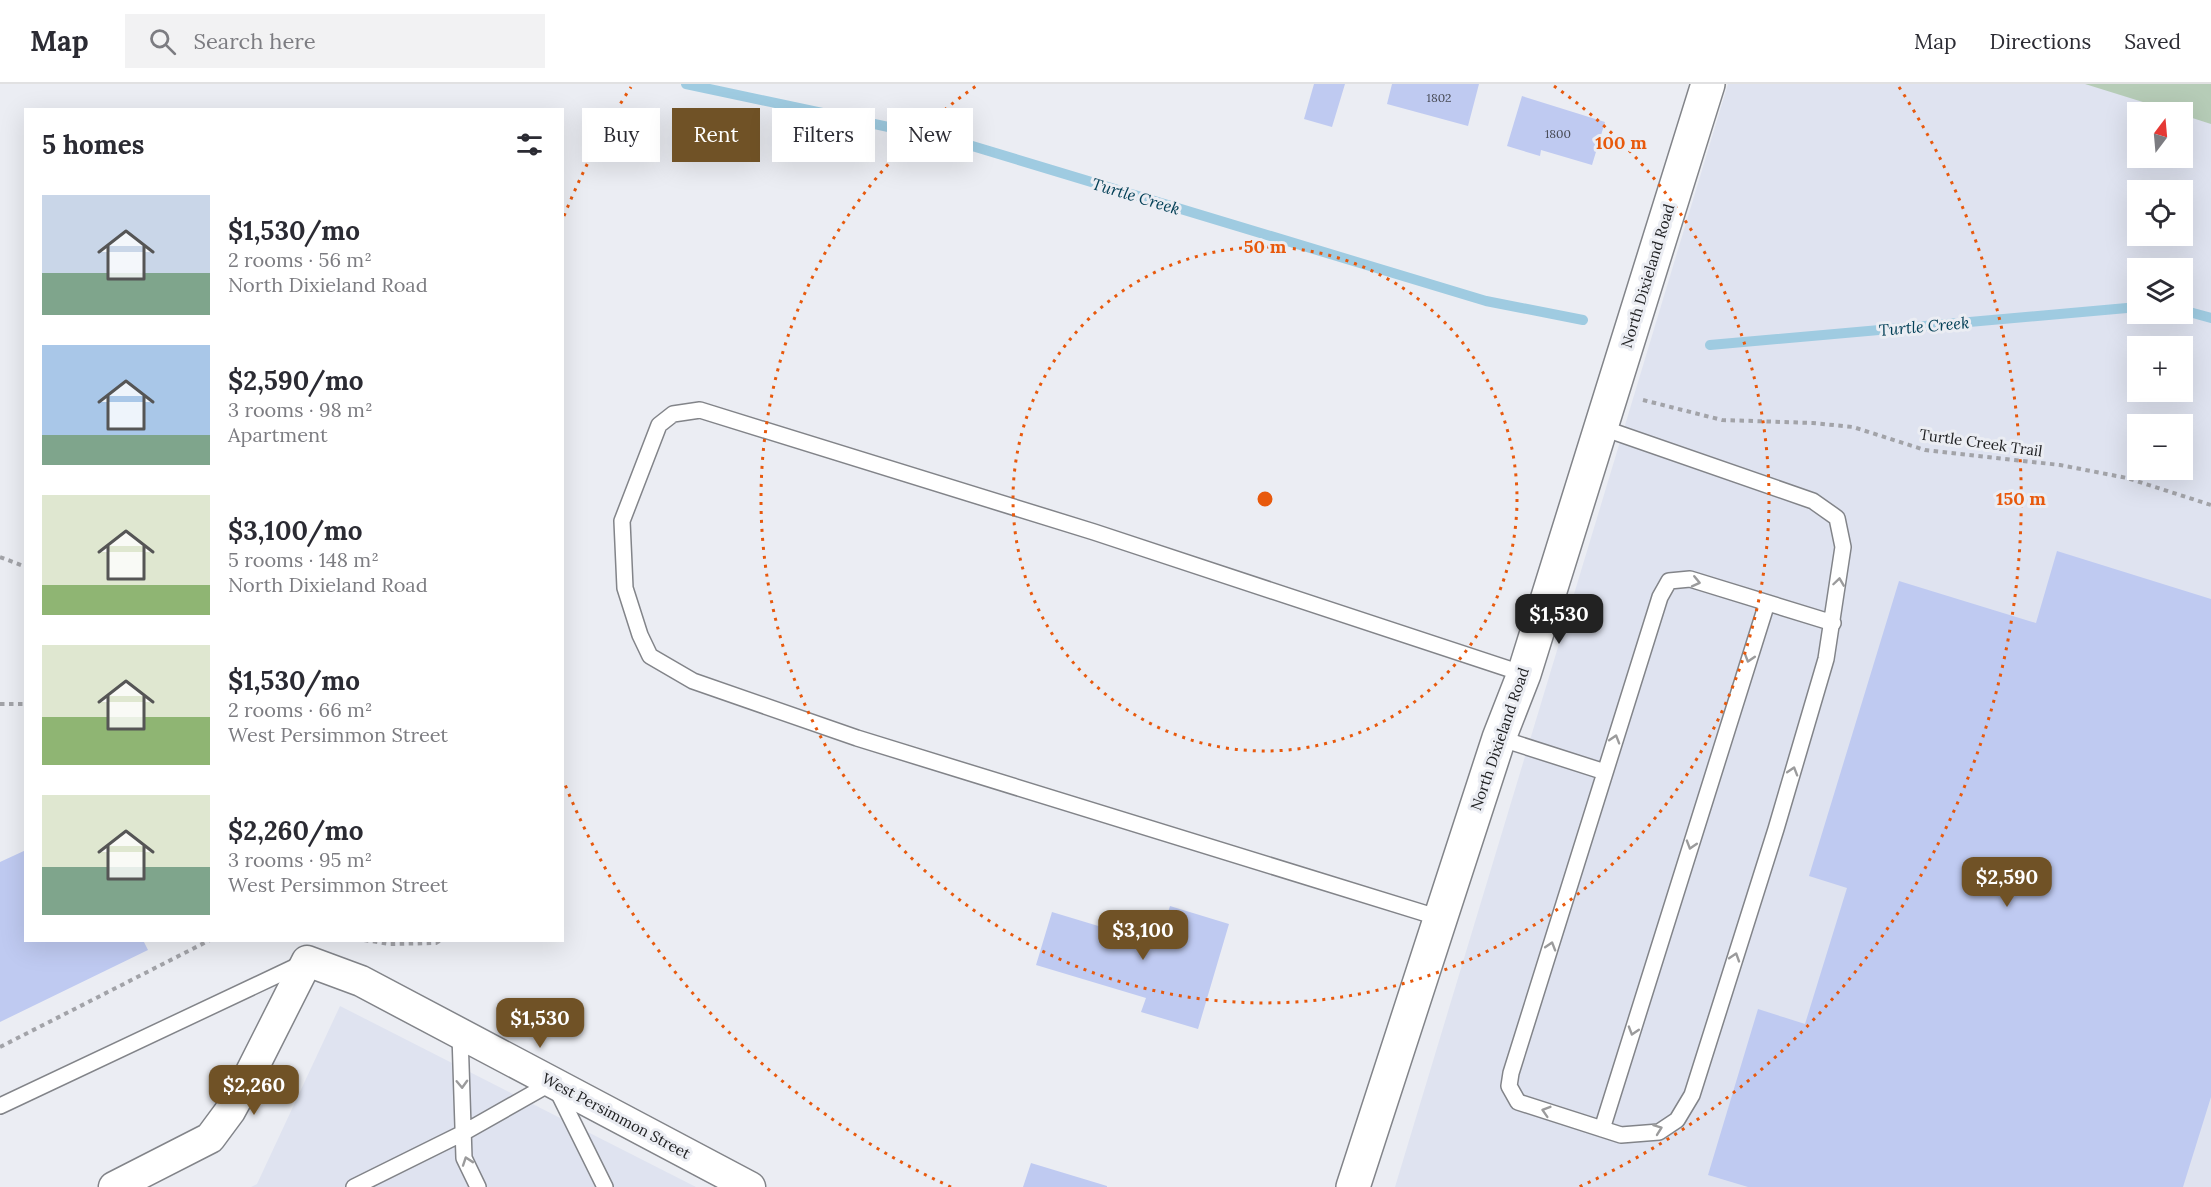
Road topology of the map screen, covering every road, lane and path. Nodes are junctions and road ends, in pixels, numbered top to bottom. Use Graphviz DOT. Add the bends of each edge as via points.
graph roads {
  1 [pos="1705,85"];
  2 [pos="1640,399"];
  3 [pos="1600,427"];
  4 [pos="2211,505"];
  5 [pos="0,557"];
  6 [pos="24,566"];
  7 [pos="1767,603"];
  8 [pos="1833,623"];
  9 [pos="1524,674"];
  10 [pos="0,704"];
  11 [pos="24,704"];
  12 [pos="1499,738"];
  13 [pos="1605,772"];
  14 [pos="1440,918"];
  15 [pos="206,942"];
  16 [pos="377,942"];
  17 [pos="438,942"];
  18 [pos="307,961"];
  19 [pos="460,1035"];
  20 [pos="0,1047"];
  21 [pos="553,1082"];
  22 [pos="0,1106"];
  23 [pos="1602,1129"];
  24 [pos="463,1133"];
  25 [pos="114,1187"];
  26 [pos="354,1187"];
  27 [pos="478,1187"];
  28 [pos="605,1187"];
  29 [pos="750,1187"];
  30 [pos="1353,1187"];
  1 -- 3 [label="main road, North Dixieland Road"];
  2 -- 4 [label="path, Turtle Creek Trail" via="1722,420 1852,427 1925,450 2060,465 2127,478"];
  8 -- 3 [label="lane, one-way" via="1843,547 1837,519 1814,501"];
  3 -- 9 [label="main road, North Dixieland Road"];
  5 -- 6 [label="path"];
  7 -- 8 [label="lane"];
  13 -- 7 [label="lane, one-way" via="1660,597 1669,581 1690,579"];
  7 -- 23 [label="lane, one-way"];
  23 -- 8 [label="lane, one-way" via="1621,1135 1659,1132 1677,1120 1692,1095 1776,829"];
  9 -- 12 [label="main road, North Dixieland Road"];
  9 -- 14 [label="lane" via="1094,532 700,410 673,414 659,425 622,521 625,588 640,634 650,656 693,681 857,738"];
  10 -- 11 [label="path"];
  12 -- 13 [label="lane"];
  12 -- 14 [label="main road, North Dixieland Road"];
  23 -- 13 [label="lane, one-way" via="1518,1102 1509,1086"];
  14 -- 30 [label="main road, North Dixieland Road"];
  15 -- 20 [label="path"];
  16 -- 17 [label="path"];
  18 -- 19 [label="street, West Persimmon Street" via="361,981"];
  18 -- 22 [label="lane"];
  18 -- 25 [label="street" via="247,1080 210,1138"];
  19 -- 21 [label="street, West Persimmon Street"];
  19 -- 24 [label="lane, one-way"];
  21 -- 24 [label="lane"];
  21 -- 28 [label="lane"];
  21 -- 29 [label="street, West Persimmon Street"];
  24 -- 26 [label="lane"];
  27 -- 24 [label="lane, one-way" via="464,1158"];
}
